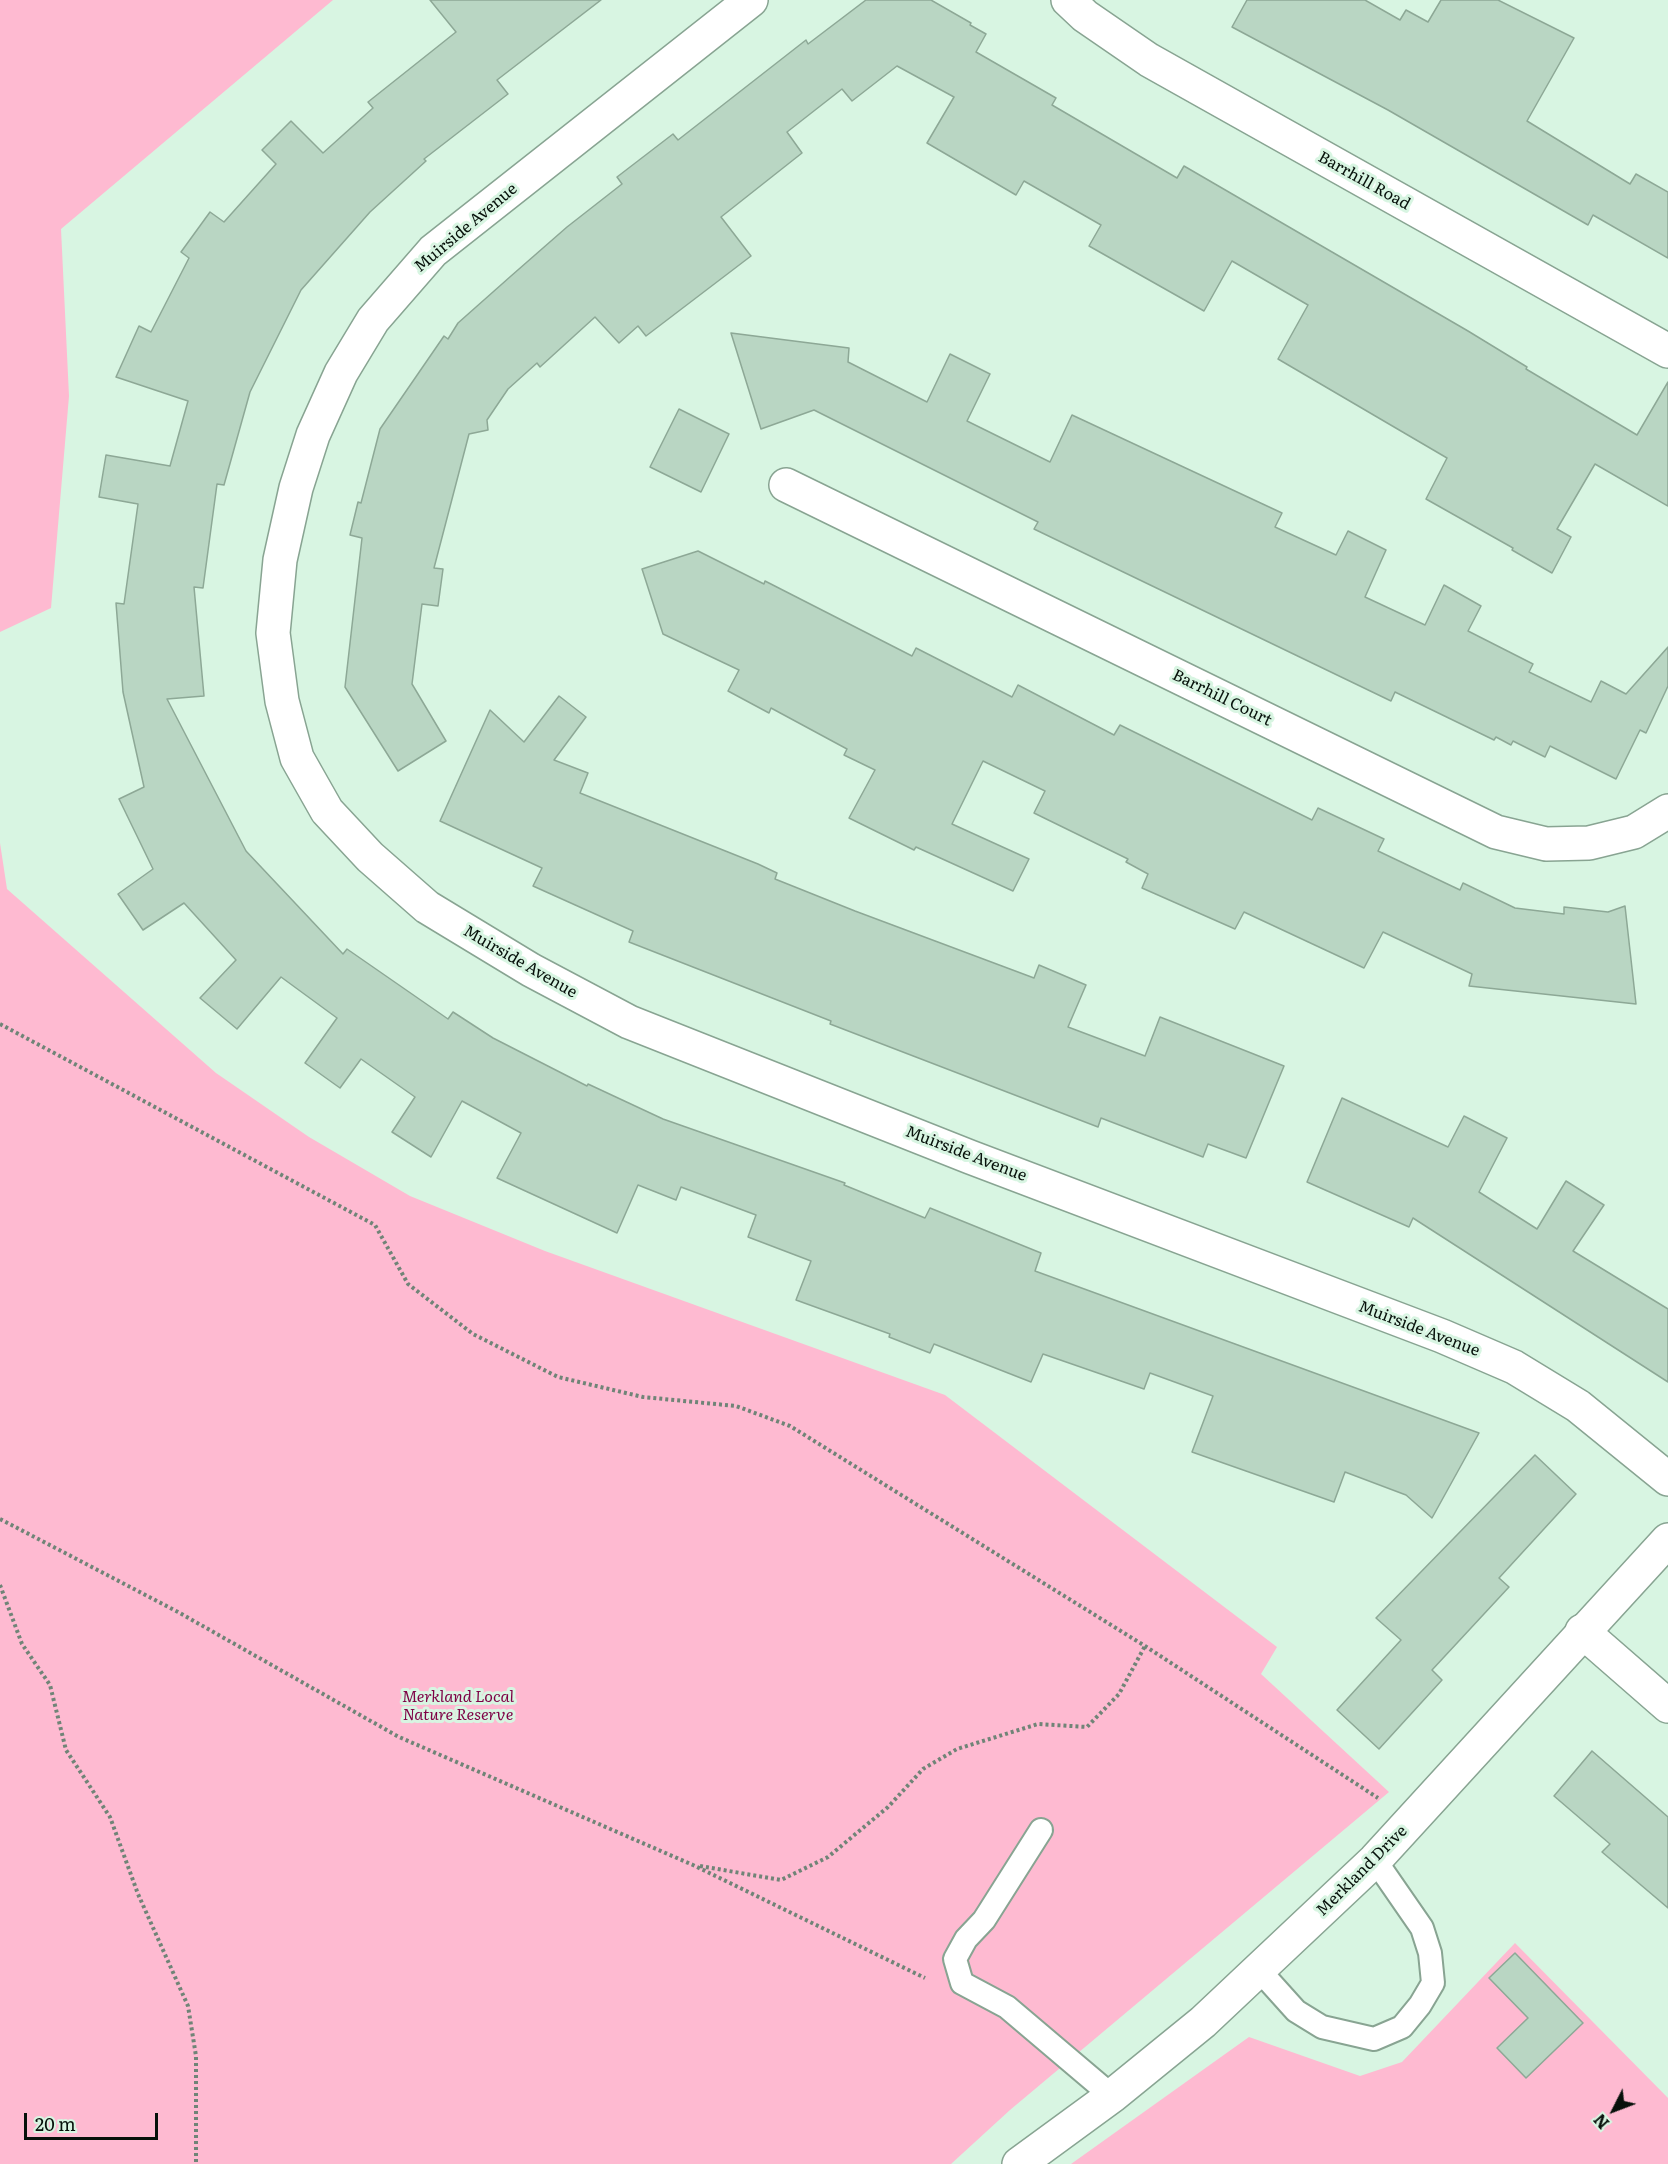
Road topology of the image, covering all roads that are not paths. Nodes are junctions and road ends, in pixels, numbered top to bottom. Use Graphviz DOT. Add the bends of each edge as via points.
graph roads {
  1 [pos="752,0"];
  2 [pos="1068,0"];
  3 [pos="1668,351"];
  4 [pos="786,485"];
  5 [pos="1668,811"];
  6 [pos="1668,1479"];
  7 [pos="1668,1540"];
  8 [pos="1582,1631"];
  9 [pos="1668,1706"];
  10 [pos="1041,1830"];
  11 [pos="1375,1860"];
  12 [pos="1260,1971"];
  13 [pos="1112,2096"];
  14 [pos="1019,2164"];
  1 -- 6 [label="street, Muirside Avenue" via="433,251 373,320 341,373 313,435 296,488 280,560 273,633 282,701 297,758 327,811 370,857 427,907 531,970 629,1022 1514,1366 1578,1406"];
  2 -- 3 [label="street, Barrhill Road" via="1149,60"];
  4 -- 5 [label="street, Barrhill Court" via="1496,832 1546,844 1589,843 1634,832"];
  7 -- 8 [label="street, Merkland Drive"];
  8 -- 9 [label="street"];
  8 -- 11 [label="street, Merkland Drive"];
  10 -- 13 [label="lane" via="955,1959 962,1983 1007,2007"];
  11 -- 12 [label="street, Merkland Drive"];
  11 -- 12 [label="lane" via="1422,1928 1430,1953 1433,1983 1402,2026 1374,2039 1322,2027 1296,2011"];
  12 -- 13 [label="street, Merkland Drive"];
  13 -- 14 [label="street, Merkland Drive"];
}
